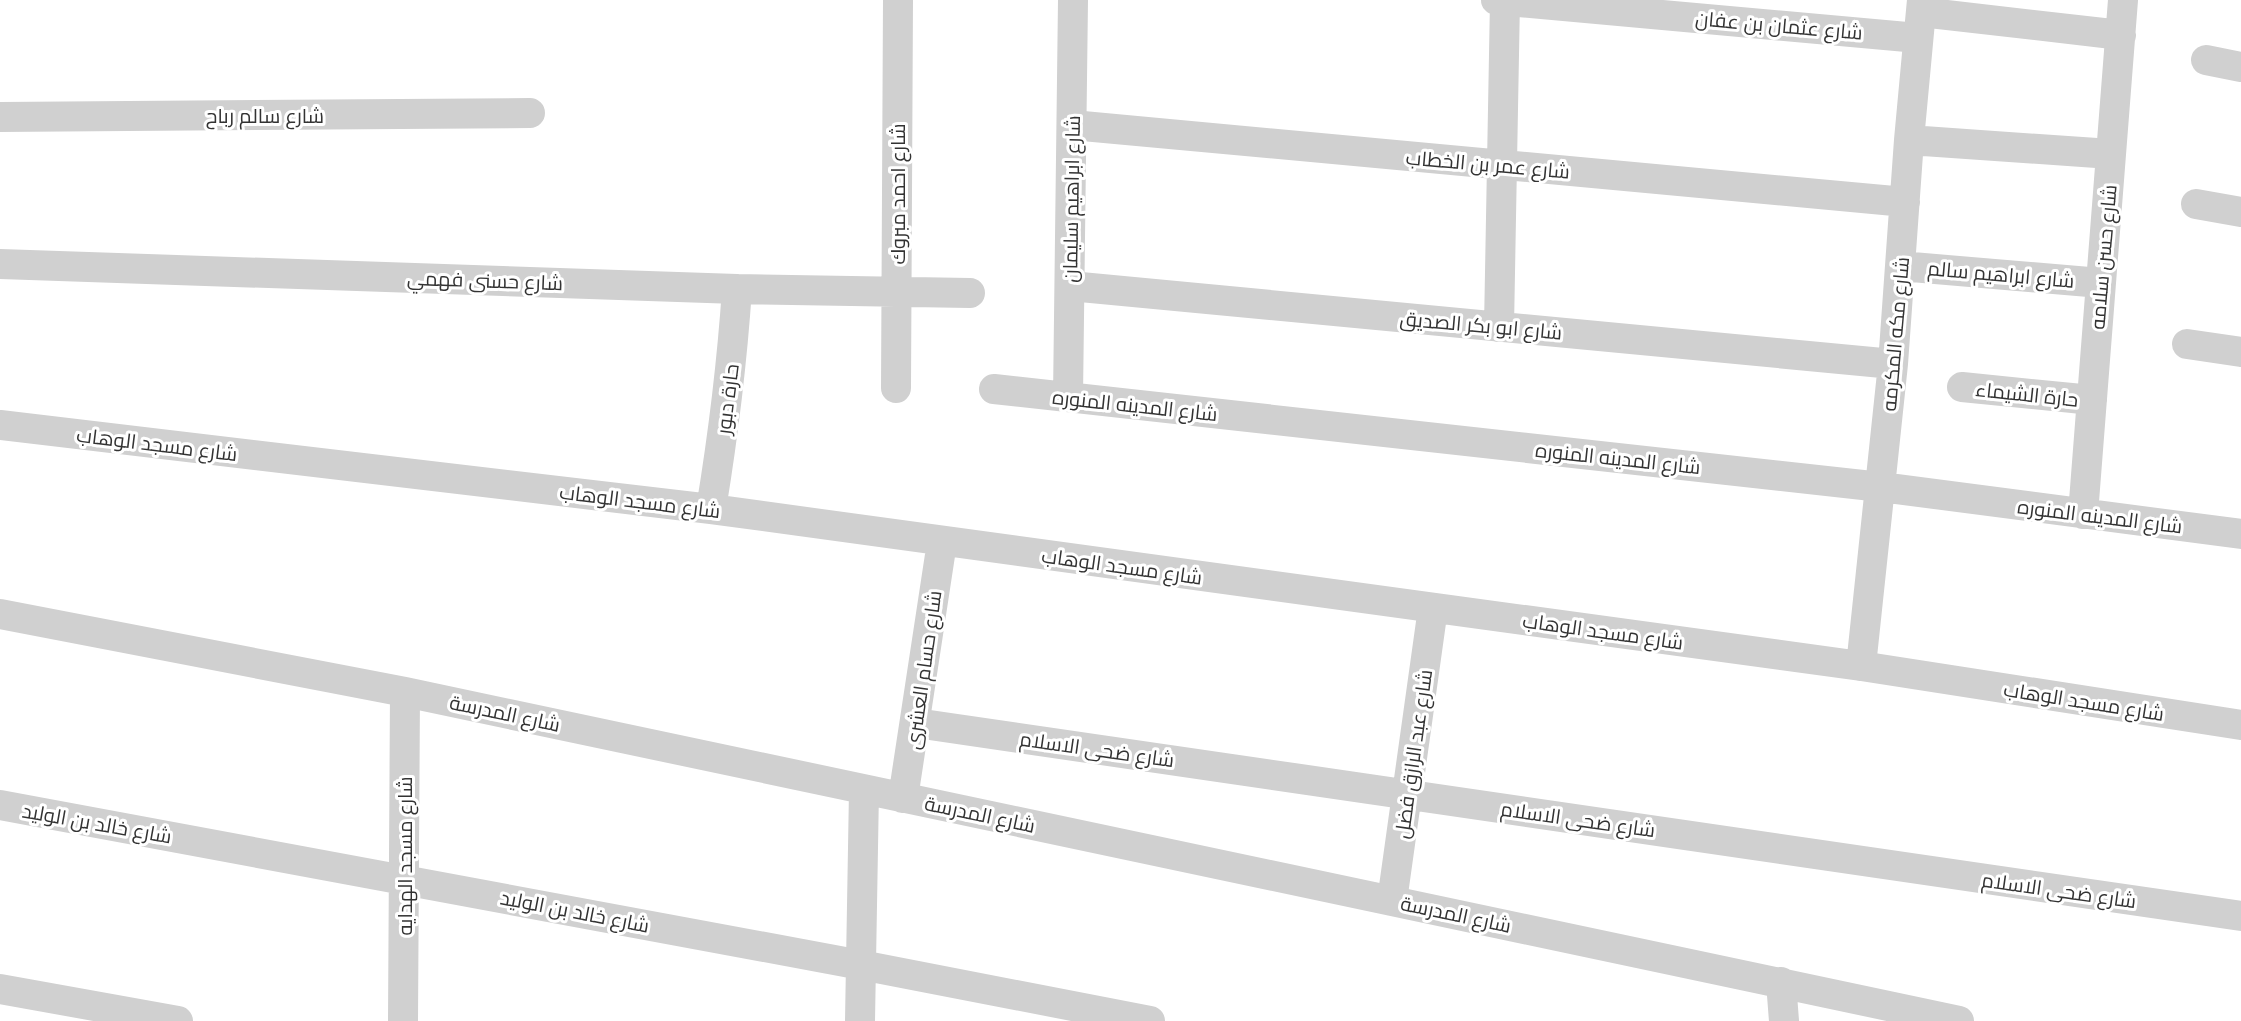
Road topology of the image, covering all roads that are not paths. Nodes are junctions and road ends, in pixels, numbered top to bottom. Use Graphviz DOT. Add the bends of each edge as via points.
graph roads {
  1 [pos="898,0"];
  2 [pos="1073,0"];
  3 [pos="1496,0"];
  4 [pos="1505,0"];
  5 [pos="2123,0"];
  6 [pos="1920,17"];
  7 [pos="2121,35"];
  8 [pos="2206,60"];
  9 [pos="2241,67"];
  10 [pos="530,113"];
  11 [pos="0,117"];
  12 [pos="1072,125"];
  13 [pos="1909,140"];
  14 [pos="2111,154"];
  15 [pos="1502,165"];
  16 [pos="1905,202"];
  17 [pos="2196,204"];
  18 [pos="2241,212"];
  19 [pos="0,264"];
  20 [pos="1900,266"];
  21 [pos="2101,283"];
  22 [pos="1070,286"];
  23 [pos="737,289"];
  24 [pos="896,290"];
  25 [pos="970,293"];
  26 [pos="1499,327"];
  27 [pos="2187,344"];
  28 [pos="2241,352"];
  29 [pos="1893,364"];
  30 [pos="1962,387"];
  31 [pos="896,388"];
  32 [pos="994,389"];
  33 [pos="1068,397"];
  34 [pos="2092,400"];
  35 [pos="0,425"];
  36 [pos="1881,487"];
  37 [pos="711,509"];
  38 [pos="2083,514"];
  39 [pos="2241,534"];
  40 [pos="942,542"];
  41 [pos="1433,608"];
  42 [pos="0,614"];
  43 [pos="1861,666"];
  44 [pos="405,692"];
  45 [pos="916,723"];
  46 [pos="2241,725"];
  47 [pos="864,790"];
  48 [pos="1407,794"];
  49 [pos="903,798"];
  50 [pos="0,805"];
  51 [pos="404,879"];
  52 [pos="1392,901"];
  53 [pos="2241,916"];
  54 [pos="861,965"];
  55 [pos="1781,982"];
  56 [pos="0,988"];
  57 [pos="178,1021"];
  58 [pos="403,1021"];
  59 [pos="860,1021"];
  60 [pos="1150,1021"];
  61 [pos="1784,1021"];
  62 [pos="1959,1021"];
  1 -- 24 [label="street, شارع احمد مبروك"];
  2 -- 12 [label="street, شارع ابراهيم سليمان"];
  3 -- 4 [label="street, شارع عثمان بن عفان"];
  4 -- 6 [label="street, شارع عثمان بن عفان"];
  4 -- 15 [label="street"];
  5 -- 7 [label="street, شارع حسن سلامه"];
  6 -- 7 [label="street, شارع عثمان بن عفان"];
  6 -- 13 [label="street, شارع مكه المكرمه"];
  7 -- 14 [label="street, شارع حسن سلامه"];
  8 -- 9 [label="street"];
  10 -- 11 [label="street, شارع سالم رباح"];
  12 -- 15 [label="street, شارع عمر بن الخطاب"];
  12 -- 22 [label="street, شارع ابراهيم سليمان"];
  13 -- 14 [label="street"];
  13 -- 16 [label="street, شارع مكه المكرمه"];
  14 -- 21 [label="street, شارع حسن سلامه"];
  15 -- 16 [label="street, شارع عمر بن الخطاب"];
  15 -- 26 [label="street"];
  16 -- 20 [label="street, شارع مكه المكرمه"];
  17 -- 18 [label="street"];
  19 -- 23 [label="street, شارع حسنى فهمي"];
  20 -- 21 [label="street, شارع ابراهيم سالم"];
  20 -- 29 [label="street, شارع مكه المكرمه"];
  21 -- 34 [label="street, شارع حسن سلامه"];
  22 -- 26 [label="street, شارع ابو بكر الصديق"];
  22 -- 33 [label="street, شارع ابراهيم سليمان"];
  23 -- 24 [label="street, شارع حسنى فهمي"];
  23 -- 37 [label="street, حارة دبور" via="732,363"];
  24 -- 25 [label="street, شارع حسنى فهمي"];
  24 -- 31 [label="street, شارع احمد مبروك"];
  26 -- 29 [label="street, شارع ابو بكر الصديق"];
  27 -- 28 [label="street"];
  29 -- 36 [label="street, شارع مكه المكرمه"];
  30 -- 34 [label="street, حارة الشيماء"];
  32 -- 33 [label="street, شارع المدينه المنوره"];
  33 -- 36 [label="street, شارع المدينه المنوره"];
  34 -- 38 [label="street, شارع حسن سلامه"];
  35 -- 37 [label="street, شارع مسجد الوهاب"];
  36 -- 38 [label="street, شارع المدينه المنوره"];
  36 -- 43 [label="street, شارع مكه المكرمه"];
  37 -- 40 [label="street, شارع مسجد الوهاب"];
  38 -- 39 [label="street, شارع المدينه المنوره"];
  40 -- 41 [label="street, شارع مسجد الوهاب"];
  40 -- 45 [label="street, شارع حسام العشرى"];
  41 -- 43 [label="street, شارع مسجد الوهاب"];
  41 -- 48 [label="street, شارع عبد الرازق فضل"];
  42 -- 44 [label="street, شارع المدرسة"];
  43 -- 46 [label="street, شارع مسجد الوهاب"];
  44 -- 47 [label="street, شارع المدرسة"];
  44 -- 51 [label="street, شارع مسجد الهدايه"];
  45 -- 48 [label="street, شارع ضحى الاسلام"];
  45 -- 49 [label="street, شارع حسام العشرى"];
  47 -- 49 [label="street, شارع المدرسة"];
  47 -- 54 [label="street"];
  48 -- 52 [label="street, شارع عبد الرازق فضل"];
  48 -- 53 [label="street, شارع ضحى الاسلام"];
  49 -- 52 [label="street, شارع المدرسة"];
  50 -- 51 [label="street, شارع خالد بن الوليد"];
  51 -- 54 [label="street, شارع خالد بن الوليد"];
  51 -- 58 [label="street, شارع مسجد الهدايه"];
  52 -- 55 [label="street, شارع المدرسة"];
  54 -- 59 [label="street"];
  54 -- 60 [label="street, شارع خالد بن الوليد"];
  55 -- 61 [label="street"];
  55 -- 62 [label="street, شارع المدرسة"];
  56 -- 57 [label="street"];
}
